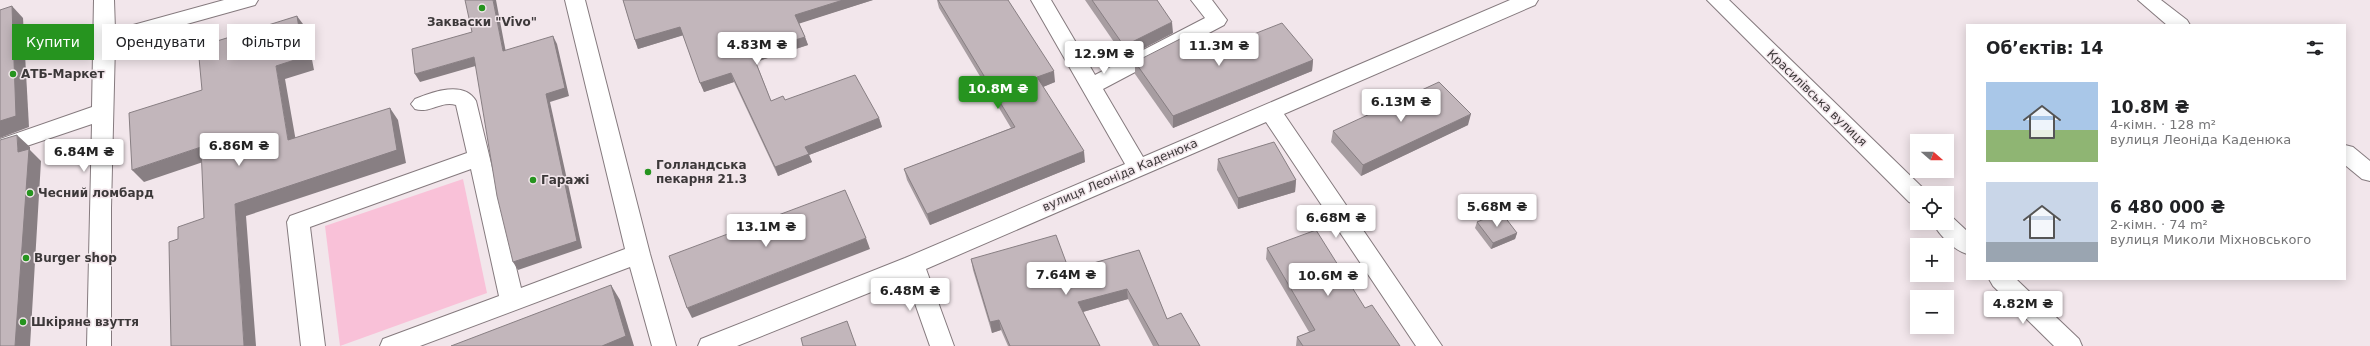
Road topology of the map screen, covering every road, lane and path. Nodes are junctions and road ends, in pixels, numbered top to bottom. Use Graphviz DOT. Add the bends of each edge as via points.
graph roads {
  1 [pos="104,0"];
  2 [pos="248,0"];
  3 [pos="575,0"];
  4 [pos="1041,0"];
  5 [pos="1201,0"];
  6 [pos="1528,0"];
  7 [pos="1717,0"];
  8 [pos="2148,0"];
  9 [pos="105,24"];
  10 [pos="162,24"];
  11 [pos="2179,24"];
  12 [pos="104,60"];
  13 [pos="1092,86"];
  14 [pos="422,104"];
  15 [pos="102,112"];
  16 [pos="1271,112"];
  17 [pos="0,147"];
  18 [pos="2346,154"];
  19 [pos="479,157"];
  20 [pos="1138,167"];
  21 [pos="2370,173"];
  22 [pos="1910,189"];
  23 [pos="1951,230"];
  24 [pos="1966,244"];
  25 [pos="638,254"];
  26 [pos="913,265"];
  27 [pos="2003,280"];
  28 [pos="512,300"];
  29 [pos="99,346"];
  30 [pos="313,346"];
  31 [pos="392,346"];
  32 [pos="664,346"];
  33 [pos="710,346"];
  34 [pos="942,346"];
  35 [pos="1430,346"];
  36 [pos="2070,346"];
  1 -- 9 [label="street"];
  2 -- 10 [label="street"];
  3 -- 25 [label="street"];
  4 -- 13 [label="street"];
  5 -- 13 [label="street" via="1217,20"];
  6 -- 16 [label="street, вулиця Леоніда Каденюка"];
  7 -- 22 [label="street, Красилівська вулиця"];
  8 -- 11 [label="street"];
  12 -- 15 [label="street"];
  13 -- 20 [label="street"];
  14 -- 19 [label="street" via="451,96 466,101"];
  15 -- 17 [label="street"];
  15 -- 29 [label="street"];
  16 -- 20 [label="street, вулиця Леоніда Каденюка"];
  16 -- 35 [label="street"];
  18 -- 21 [label="street"];
  19 -- 28 [label="street"];
  19 -- 30 [label="street" via="298,222"];
  20 -- 26 [label="street, вулиця Леоніда Каденюка"];
  23 -- 24 [label="street"];
  25 -- 28 [label="street"];
  25 -- 32 [label="street"];
  26 -- 33 [label="street, вулиця Леоніда Каденюка"];
  26 -- 34 [label="street"];
  27 -- 36 [label="street"];
  28 -- 31 [label="street"];
}
